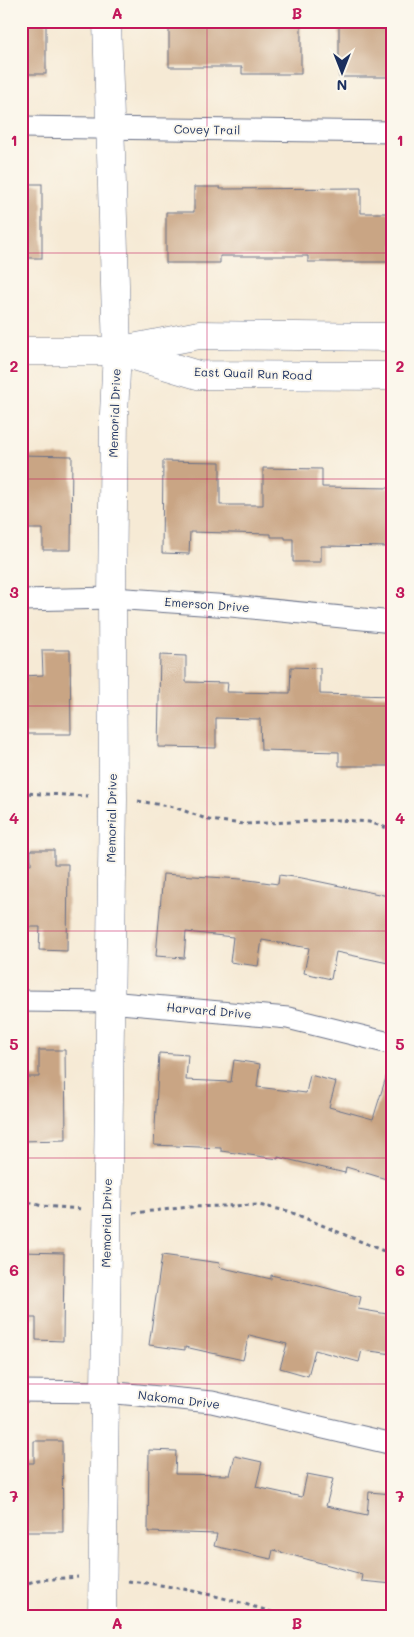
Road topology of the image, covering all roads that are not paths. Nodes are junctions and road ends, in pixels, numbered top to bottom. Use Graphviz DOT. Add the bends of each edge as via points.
graph roads {
  1 [pos="107,21"];
  2 [pos="21,127"];
  3 [pos="111,128"];
  4 [pos="393,132"];
  5 [pos="393,337"];
  6 [pos="21,351"];
  7 [pos="117,351"];
  8 [pos="393,376"];
  9 [pos="112,598"];
  10 [pos="21,600"];
  11 [pos="393,622"];
  12 [pos="21,1001"];
  13 [pos="110,1002"];
  14 [pos="393,1044"];
  15 [pos="21,1392"];
  16 [pos="106,1392"];
  17 [pos="393,1444"];
  18 [pos="102,1616"];
  1 -- 3 [label="street, Memorial Drive"];
  2 -- 3 [label="street, Covey Trail"];
  3 -- 4 [label="street, Covey Trail"];
  3 -- 7 [label="street, Memorial Drive"];
  5 -- 7 [label="street, East Quail Run Road" via="198,335"];
  6 -- 7 [label="street, East Quail Run Road"];
  7 -- 8 [label="street, East Quail Run Road" via="198,375"];
  7 -- 9 [label="street, Memorial Drive"];
  9 -- 10 [label="street, Emerson Drive"];
  9 -- 11 [label="street, Emerson Drive"];
  9 -- 13 [label="street, Memorial Drive"];
  12 -- 13 [label="street, Harvard Drive"];
  13 -- 14 [label="street, Harvard Drive" via="288,1018"];
  13 -- 16 [label="street, Memorial Drive"];
  15 -- 16 [label="street, Nakoma Drive"];
  16 -- 17 [label="street, Nakoma Drive" via="212,1402"];
  16 -- 18 [label="street, Memorial Drive"];
}
